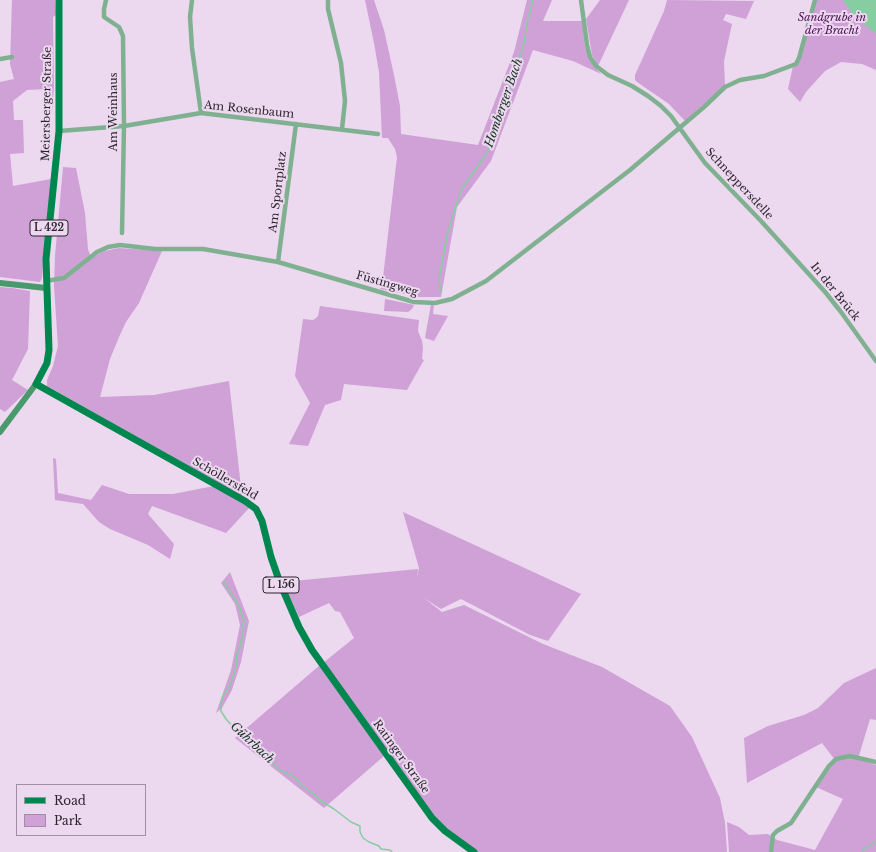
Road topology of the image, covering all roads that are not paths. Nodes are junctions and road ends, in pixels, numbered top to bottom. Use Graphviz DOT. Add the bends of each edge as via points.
graph roads {
  1 [pos="58,0"];
  2 [pos="106,0"];
  3 [pos="192,0"];
  4 [pos="328,0"];
  5 [pos="581,0"];
  6 [pos="815,0"];
  7 [pos="12,57"];
  8 [pos="0,59"];
  9 [pos="201,113"];
  10 [pos="296,124"];
  11 [pos="124,126"];
  12 [pos="680,127"];
  13 [pos="342,129"];
  14 [pos="59,131"];
  15 [pos="378,134"];
  16 [pos="122,233"];
  17 [pos="792,255"];
  18 [pos="278,262"];
  19 [pos="0,283"];
  20 [pos="46,284"];
  21 [pos="876,361"];
  22 [pos="36,384"];
  23 [pos="0,432"];
  24 [pos="321,664"];
  25 [pos="876,762"];
  26 [pos="474,852"];
  27 [pos="772,852"];
  1 -- 14 [label="main road, Meiersberger Straße / L 422"];
  2 -- 11 [label="street, Am Weinhaus" via="104,16 119,27 123,36"];
  3 -- 9 [label="street" via="190,26"];
  4 -- 13 [label="street" via="341,63 345,101"];
  5 -- 12 [label="street, Schneppersdelle" via="587,45 596,66 608,75 632,86 660,106"];
  6 -- 12 [label="street, Füstingweg" via="796,64 764,76 732,83"];
  7 -- 8 [label="street"];
  9 -- 10 [label="street, Am Rosenbaum"];
  9 -- 11 [label="street, Am Rosenbaum"];
  10 -- 13 [label="street, Am Rosenbaum"];
  10 -- 18 [label="street, Am Sportplatz"];
  11 -- 14 [label="street, Am Rosenbaum"];
  11 -- 16 [label="street, Am Weinhaus"];
  12 -- 17 [label="street, Schneppersdelle" via="705,163"];
  12 -- 18 [label="street, Füstingweg" via="630,170 486,281 452,299 435,303 414,302"];
  13 -- 15 [label="street, Am Rosenbaum"];
  14 -- 20 [label="main road, Meiersberger Straße / L 422" via="46,252"];
  17 -- 21 [label="street, In der Brück" via="841,312"];
  18 -- 20 [label="street, Füstingweg" via="203,250 120,245 97,252 64,278"];
  19 -- 20 [label="main road"];
  20 -- 22 [label="main road, Meiersberger Straße / L 422" via="49,354 44,371"];
  22 -- 23 [label="main road, Meiersberger Straße / L 422"];
  22 -- 24 [label="main road, Schöllersfeld / L 156" via="254,507 262,521 273,562 294,616"];
  24 -- 26 [label="main road, Ratinger Straße / L 156" via="432,818"];
  25 -- 27 [label="street" via="850,756 836,758 791,823 773,835"];
}
